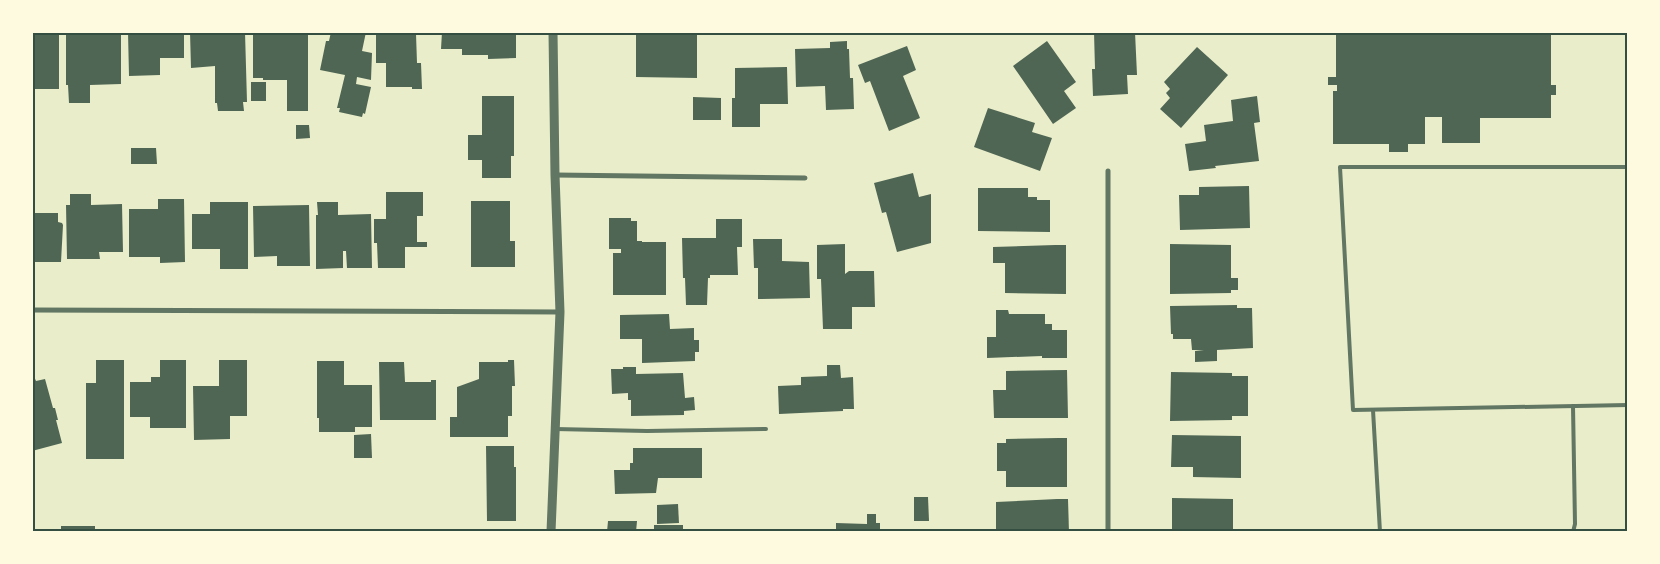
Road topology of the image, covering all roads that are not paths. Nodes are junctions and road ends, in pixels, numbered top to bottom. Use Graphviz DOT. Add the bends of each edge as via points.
graph roads {
  1 [pos="553,32"];
  2 [pos="1628,167"];
  3 [pos="1108,171"];
  4 [pos="554,175"];
  5 [pos="806,178"];
  6 [pos="32,310"];
  7 [pos="560,312"];
  8 [pos="1628,405"];
  9 [pos="1573,406"];
  10 [pos="1373,410"];
  11 [pos="555,429"];
  12 [pos="766,429"];
  13 [pos="551,532"];
  14 [pos="1108,532"];
  15 [pos="1380,532"];
  16 [pos="1573,532"];
  1 -- 4 [label="street"];
  2 -- 10 [label="lane" via="1340,167 1353,410"];
  3 -- 14 [label="street"];
  4 -- 5 [label="street"];
  4 -- 7 [label="street"];
  6 -- 7 [label="street"];
  7 -- 11 [label="street"];
  8 -- 9 [label="lane"];
  9 -- 10 [label="lane"];
  9 -- 16 [label="lane"];
  10 -- 15 [label="lane"];
  11 -- 12 [label="lane"];
  11 -- 13 [label="street"];
}
